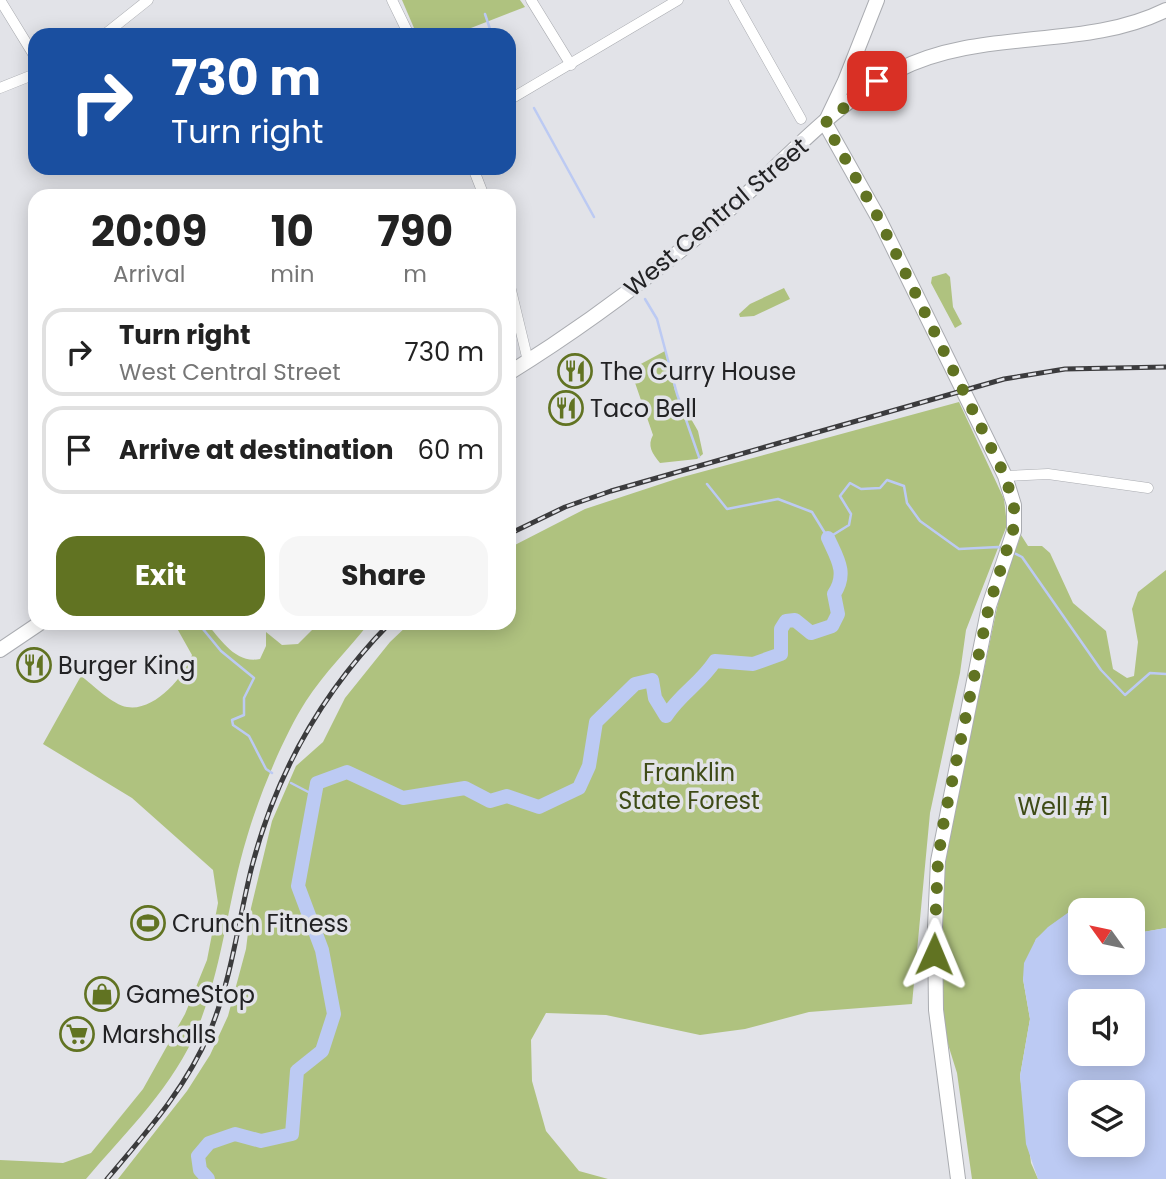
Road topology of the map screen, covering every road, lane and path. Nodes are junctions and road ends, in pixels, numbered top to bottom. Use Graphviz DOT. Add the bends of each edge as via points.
graph roads {
  1 [pos="0,0"];
  2 [pos="148,0"];
  3 [pos="392,0"];
  4 [pos="531,0"];
  5 [pos="678,0"];
  6 [pos="734,0"];
  7 [pos="877,0"];
  8 [pos="1166,10"];
  9 [pos="113,28"];
  10 [pos="406,28"];
  11 [pos="28,46"];
  12 [pos="855,59"];
  13 [pos="571,65"];
  14 [pos="28,77"];
  15 [pos="884,77"];
  16 [pos="0,88"];
  17 [pos="516,96"];
  18 [pos="801,118"];
  19 [pos="825,123"];
  20 [pos="516,311"];
  21 [pos="528,360"];
  22 [pos="516,368"];
  23 [pos="1005,476"];
  24 [pos="1148,488"];
  25 [pos="28,628"];
  26 [pos="30,630"];
  27 [pos="0,638"];
  28 [pos="0,650"];
  29 [pos="958,1179"];
  1 -- 11 [label="street"];
  2 -- 9 [label="street"];
  3 -- 10 [label="street"];
  4 -- 13 [label="street"];
  5 -- 13 [label="street"];
  6 -- 18 [label="street"];
  7 -- 12 [label="street"];
  8 -- 15 [label="street, West Central Street" via="1149,19 1105,29 951,50"];
  12 -- 15 [label="street" via="863,73"];
  12 -- 19 [label="street"];
  13 -- 17 [label="street"];
  14 -- 16 [label="street"];
  15 -- 19 [label="street, West Central Street"];
  19 -- 21 [label="street, West Central Street" via="659,270"];
  19 -- 23 [label="street" via="879,219"];
  20 -- 21 [label="street"];
  21 -- 22 [label="street, West Central Street"];
  23 -- 24 [label="street" via="1048,474"];
  23 -- 29 [label="street" via="1015,516 989,606 938,860 936,1010"];
  25 -- 27 [label="street"];
  26 -- 28 [label="street"];
}
